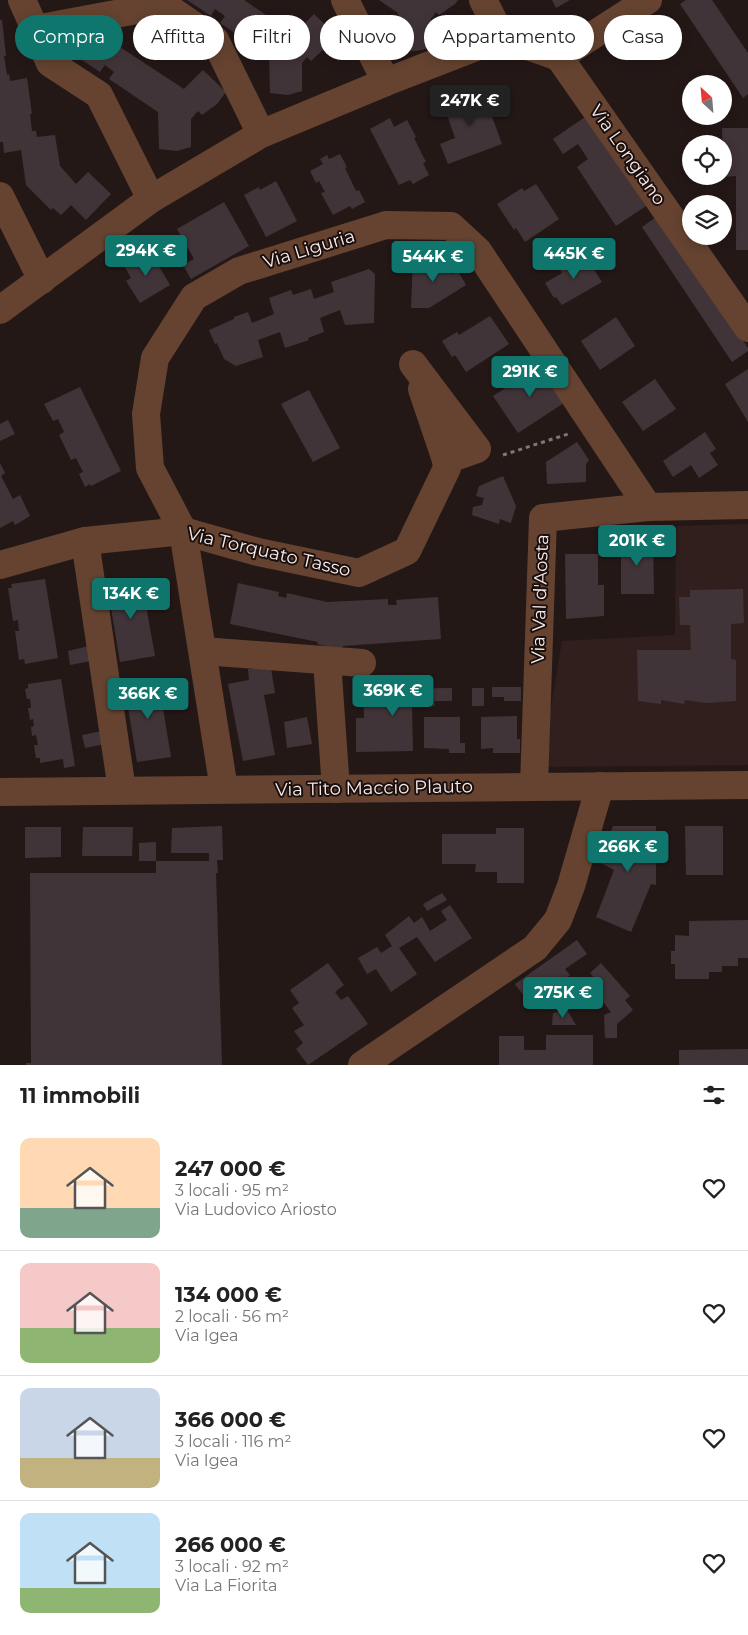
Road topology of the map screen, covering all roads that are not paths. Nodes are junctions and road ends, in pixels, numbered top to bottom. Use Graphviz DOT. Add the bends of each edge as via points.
graph roads {
  1 [pos="22,0"];
  2 [pos="346,0"];
  3 [pos="484,0"];
  4 [pos="648,0"];
  5 [pos="164,3"];
  6 [pos="29,15"];
  7 [pos="104,15"];
  8 [pos="491,15"];
  9 [pos="594,35"];
  10 [pos="49,60"];
  11 [pos="444,60"];
  12 [pos="561,60"];
  13 [pos="386,82"];
  14 [pos="261,134"];
  15 [pos="0,196"];
  16 [pos="151,199"];
  17 [pos="42,280"];
  18 [pos="0,310"];
  19 [pos="748,328"];
  20 [pos="446,460"];
  21 [pos="748,505"];
  22 [pos="648,507"];
  23 [pos="183,532"];
  24 [pos="85,541"];
  25 [pos="0,565"];
  26 [pos="203,651"];
  27 [pos="327,661"];
  28 [pos="362,663"];
  29 [pos="748,785"];
  30 [pos="534,786"];
  31 [pos="600,786"];
  32 [pos="224,789"];
  33 [pos="336,789"];
  34 [pos="122,790"];
  35 [pos="0,792"];
  36 [pos="362,1065"];
  1 -- 6 [label="street"];
  2 -- 13 [label="street"];
  3 -- 8 [label="street"];
  4 -- 9 [label="street"];
  5 -- 7 [label="street"];
  5 -- 14 [label="street" via="215,40"];
  10 -- 16 [label="street" via="99,95"];
  11 -- 13 [label="street"];
  12 -- 19 [label="street, Via Longiano"];
  13 -- 14 [label="street"];
  14 -- 16 [label="street"];
  15 -- 17 [label="street"];
  16 -- 17 [label="street"];
  17 -- 18 [label="street"];
  20 -- 20 [label="street" via="477,449 413,364"];
  20 -- 23 [label="street, Via Torquato Tasso" via="447,468 407,550 359,573"];
  21 -- 22 [label="street"];
  22 -- 23 [label="street, Via Liguria" via="478,251 450,226 386,225 238,272 194,297 155,358 146,414 150,468"];
  22 -- 30 [label="street, Via Val d'Aosta" via="543,518"];
  23 -- 24 [label="street, Via Torquato Tasso"];
  23 -- 26 [label="street, Via Liguria"];
  24 -- 25 [label="street, Via Torquato Tasso"];
  24 -- 34 [label="street"];
  26 -- 27 [label="street"];
  26 -- 32 [label="street, Via Liguria"];
  27 -- 28 [label="street"];
  27 -- 33 [label="street"];
  29 -- 31 [label="street, Via Tito Maccio Plauto"];
  30 -- 31 [label="street, Via Tito Maccio Plauto"];
  30 -- 33 [label="street, Via Tito Maccio Plauto"];
  31 -- 36 [label="street" via="558,920 536,948"];
  32 -- 33 [label="street, Via Tito Maccio Plauto"];
  32 -- 34 [label="street, Via Tito Maccio Plauto"];
  34 -- 35 [label="street, Via Tito Maccio Plauto"];
}
